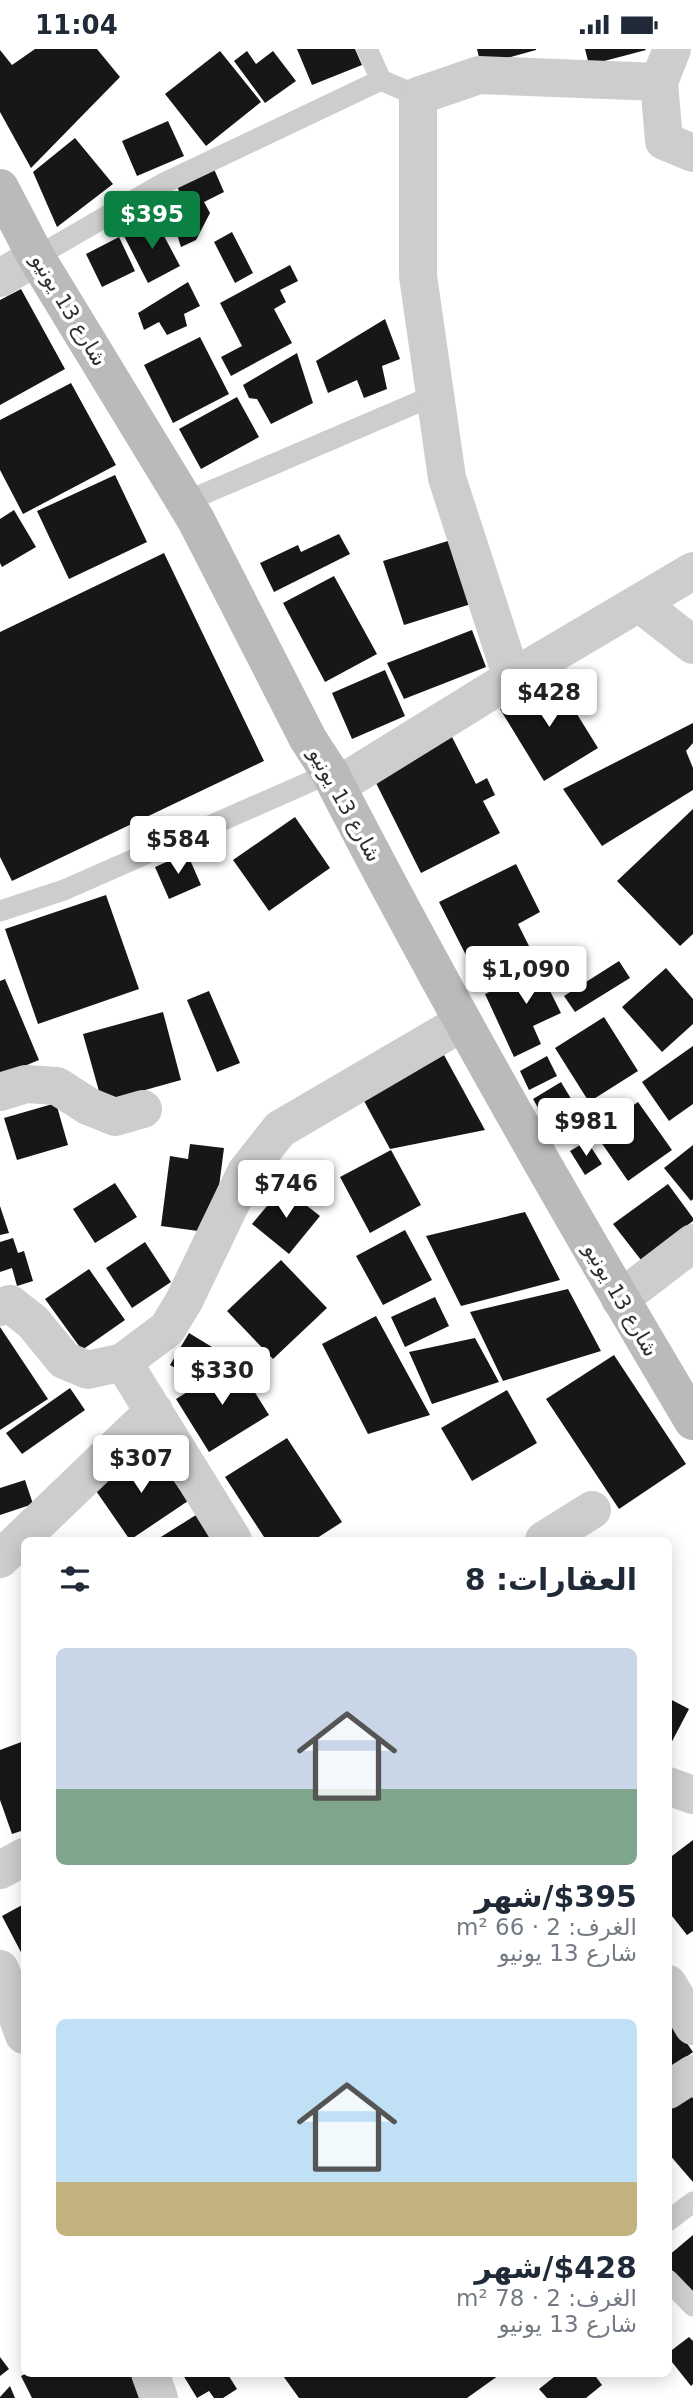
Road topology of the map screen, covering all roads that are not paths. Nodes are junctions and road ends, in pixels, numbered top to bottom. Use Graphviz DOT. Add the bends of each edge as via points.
graph roads {
  1 [pos="367,49"];
  2 [pos="666,66"];
  3 [pos="381,80"];
  4 [pos="418,96"];
  5 [pos="693,153"];
  6 [pos="0,188"];
  7 [pos="36,257"];
  8 [pos="0,278"];
  9 [pos="435,395"];
  10 [pos="185,502"];
  11 [pos="693,571"];
  12 [pos="639,603"];
  13 [pos="693,645"];
  14 [pos="512,678"];
  15 [pos="334,780"];
  16 [pos="0,911"];
  17 [pos="463,1022"];
  18 [pos="0,1092"];
  19 [pos="143,1109"];
  20 [pos="693,1244"];
  21 [pos="620,1299"];
  22 [pos="0,1307"];
  23 [pos="123,1362"];
  24 [pos="154,1411"];
  25 [pos="693,1421"];
  26 [pos="592,1510"];
  27 [pos="23,1537"];
  28 [pos="231,1537"];
  29 [pos="549,1537"];
  30 [pos="21,1539"];
  31 [pos="0,1559"];
  32 [pos="672,1787"];
  33 [pos="693,1794"];
  34 [pos="0,1969"];
  35 [pos="672,1991"];
  36 [pos="693,2025"];
  37 [pos="21,2027"];
  38 [pos="693,2074"];
  39 [pos="672,2088"];
  40 [pos="693,2202"];
  41 [pos="672,2218"];
  42 [pos="672,2284"];
  43 [pos="693,2306"];
  44 [pos="151,2377"];
  45 [pos="159,2398"];
  1 -- 3 [label="lane"];
  2 -- 4 [label="street" via="479,75"];
  2 -- 5 [label="street" via="664,141"];
  3 -- 4 [label="lane"];
  3 -- 7 [label="lane" via="163,184"];
  4 -- 9 [label="street" via="418,276"];
  6 -- 7 [label="street, شارع 13 يونيو"];
  7 -- 8 [label="street"];
  7 -- 10 [label="street, شارع 13 يونيو"];
  9 -- 10 [label="lane"];
  9 -- 14 [label="street" via="447,478"];
  10 -- 15 [label="street, شارع 13 يونيو" via="308,739"];
  11 -- 12 [label="street"];
  12 -- 13 [label="street"];
  12 -- 14 [label="street"];
  14 -- 15 [label="street"];
  15 -- 16 [label="lane" via="64,890"];
  15 -- 17 [label="street, شارع 13 يونيو"];
  17 -- 21 [label="street, شارع 13 يونيو"];
  17 -- 23 [label="street" via="280,1129 246,1172 167,1329"];
  18 -- 19 [label="street" via="26,1084 57,1086 114,1117"];
  20 -- 21 [label="street"];
  21 -- 25 [label="street, شارع 13 يونيو"];
  22 -- 23 [label="street" via="10,1304 33,1322 64,1360 88,1370"];
  23 -- 24 [label="street"];
  24 -- 27 [label="street"];
  24 -- 28 [label="street"];
  26 -- 29 [label="street"];
  30 -- 31 [label="street"];
  32 -- 33 [label="street"];
  34 -- 37 [label="street"];
  35 -- 36 [label="street"];
  38 -- 39 [label="street"];
  40 -- 41 [label="lane"];
  42 -- 43 [label="lane"];
  44 -- 45 [label="street"];
}
